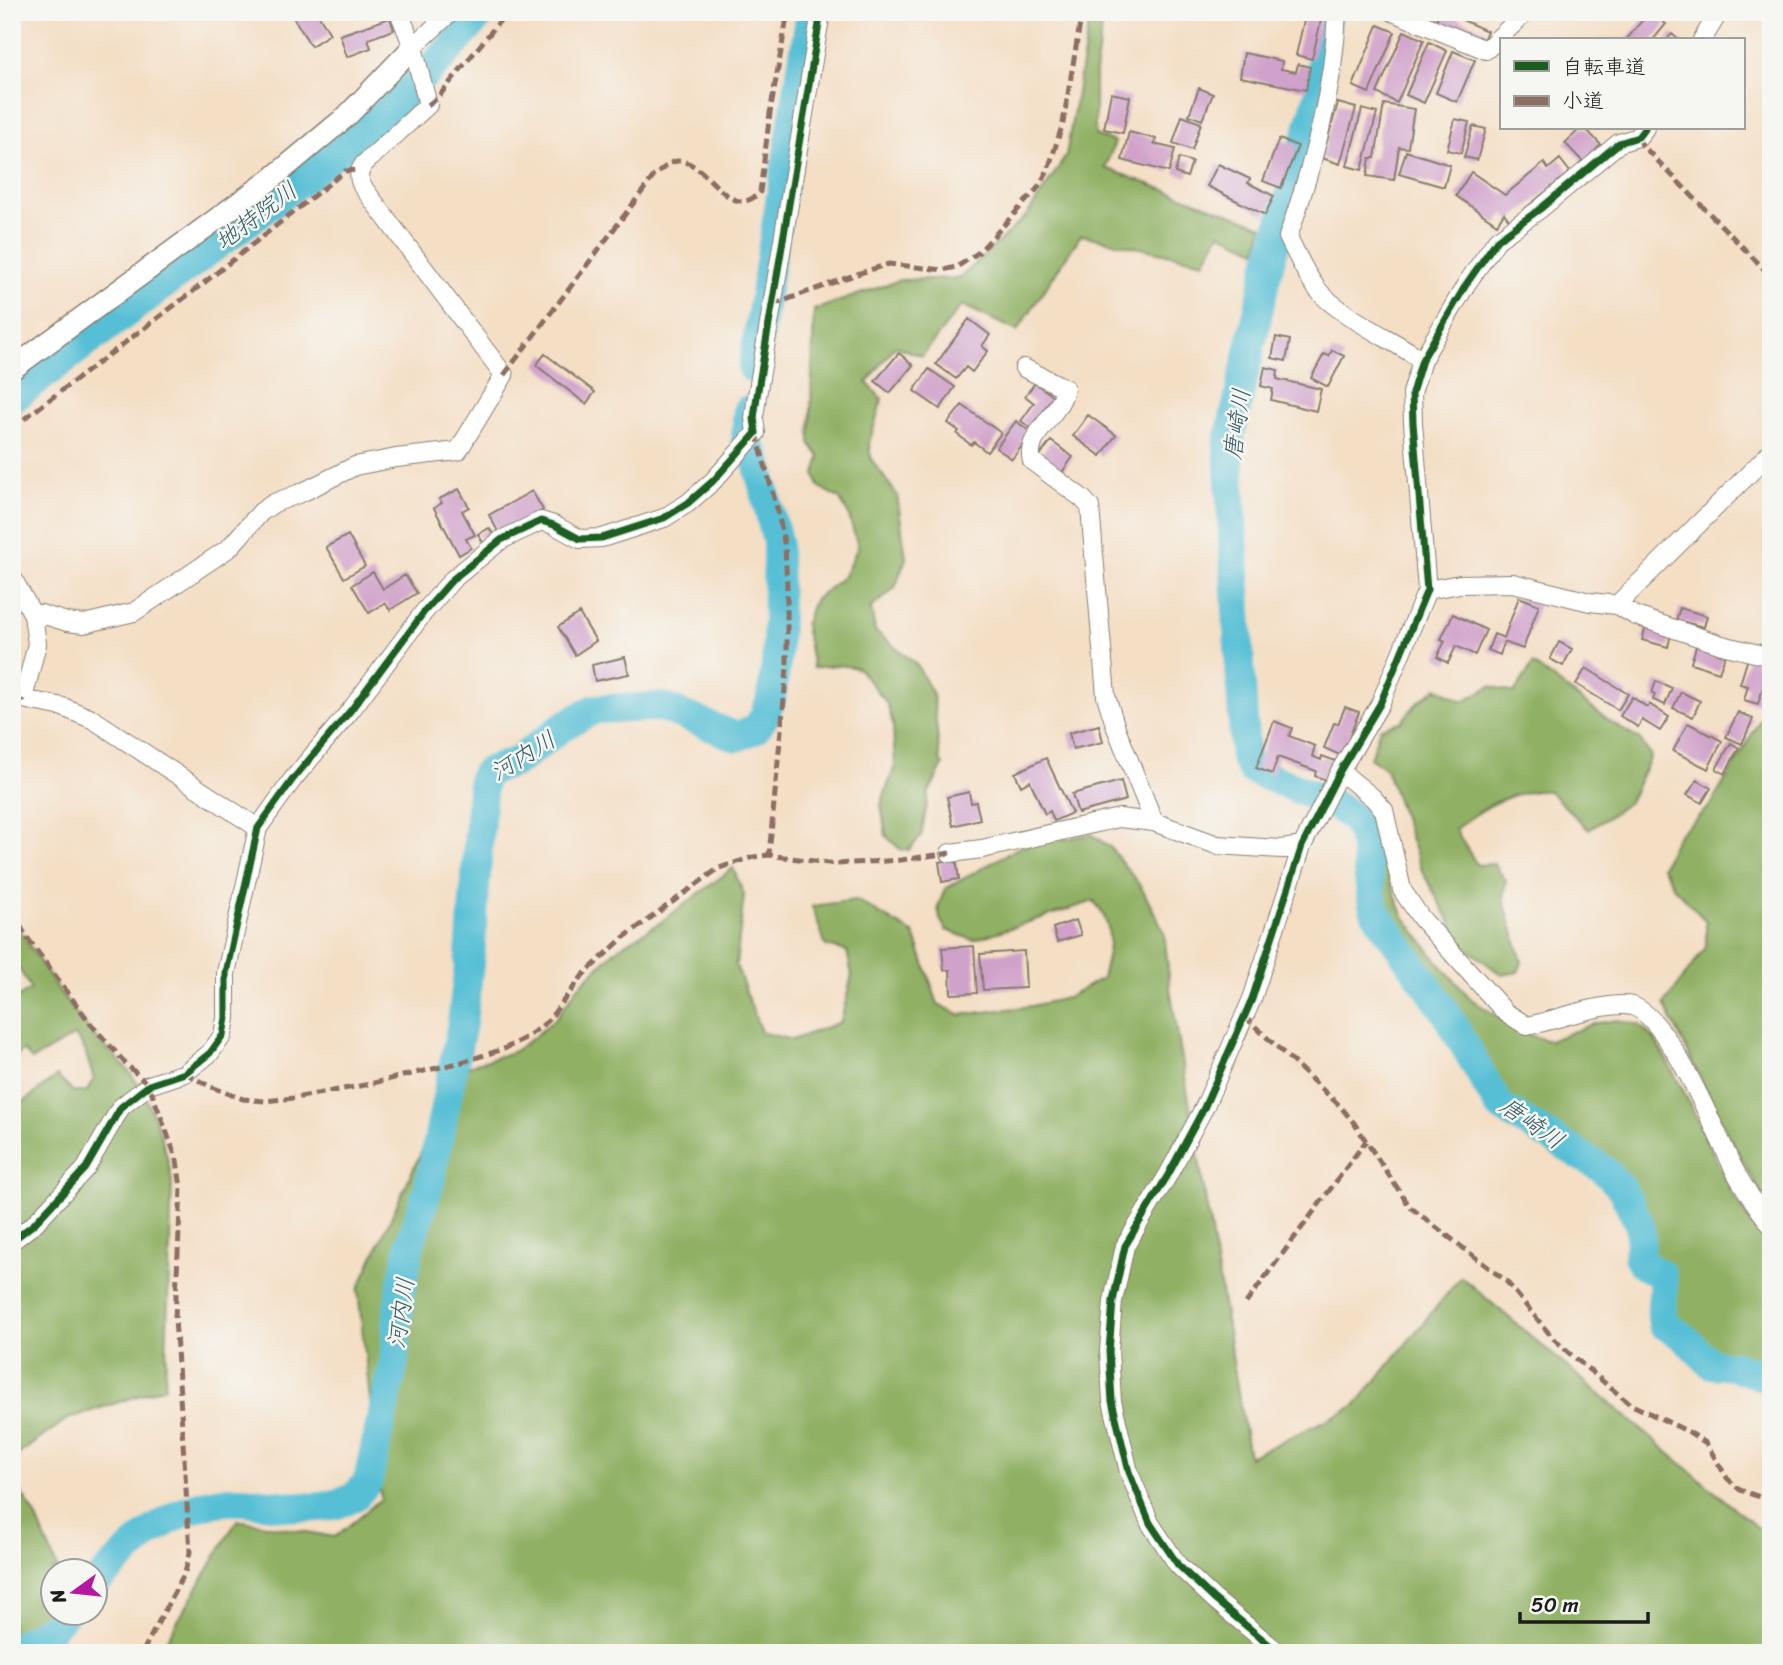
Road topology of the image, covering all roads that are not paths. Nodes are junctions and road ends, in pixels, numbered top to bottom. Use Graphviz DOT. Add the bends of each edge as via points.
graph roads {
  1 [pos="399,12"];
  2 [pos="451,12"];
  3 [pos="821,12"];
  4 [pos="1337,12"];
  5 [pos="1393,12"];
  6 [pos="1526,12"];
  7 [pos="1719,12"];
  8 [pos="1703,38"];
  9 [pos="413,47"];
  10 [pos="1644,130"];
  11 [pos="1422,360"];
  12 [pos="1024,368"];
  13 [pos="12,369"];
  14 [pos="1771,452"];
  15 [pos="12,576"];
  16 [pos="1427,590"];
  17 [pos="1617,605"];
  18 [pos="33,615"];
  19 [pos="1771,657"];
  20 [pos="1340,771"];
  21 [pos="1154,822"];
  22 [pos="258,828"];
  23 [pos="1302,846"];
  24 [pos="950,853"];
  25 [pos="1771,1225"];
  26 [pos="12,1241"];
  27 [pos="1279,1653"];
  1 -- 9 [label="street"];
  2 -- 9 [label="street"];
  3 -- 22 [label="street" via="757,396 756,433 713,481 664,517 602,538 580,539 541,521 501,540 453,579 424,612"];
  4 -- 11 [label="street" via="1325,117 1288,237 1319,292"];
  5 -- 6 [label="street" via="1486,50"];
  7 -- 8 [label="street"];
  9 -- 13 [label="street" via="346,116 270,180"];
  9 -- 18 [label="street" via="428,105 364,164 358,178 504,375 458,451 355,466 274,503 229,548 134,612 85,624"];
  10 -- 11 [label="street" via="1639,137 1619,144 1497,240"];
  11 -- 16 [label="street" via="1412,393"];
  12 -- 21 [label="street" via="1065,388 1064,399 1029,452 1032,461 1090,507 1106,696"];
  14 -- 17 [label="street"];
  15 -- 18 [label="street"];
  16 -- 17 [label="street" via="1513,583"];
  16 -- 20 [label="street" via="1380,704"];
  17 -- 19 [label="street" via="1710,641"];
  18 -- 22 [label="street" via="37,643 23,699 63,707 93,720"];
  20 -- 23 [label="street"];
  20 -- 25 [label="street" via="1384,810 1402,890 1421,918 1506,1012 1528,1026 1607,1006 1632,1006 1669,1039 1736,1174"];
  21 -- 23 [label="street" via="1217,845"];
  21 -- 24 [label="street" via="1119,818"];
  22 -- 26 [label="street" via="226,973 223,1035 185,1073 149,1086 121,1107 86,1168"];
  23 -- 27 [label="street" via="1252,999 1204,1108 1125,1246 1112,1301 1109,1351 1115,1413 1129,1472 1150,1523 1178,1565"];
}
